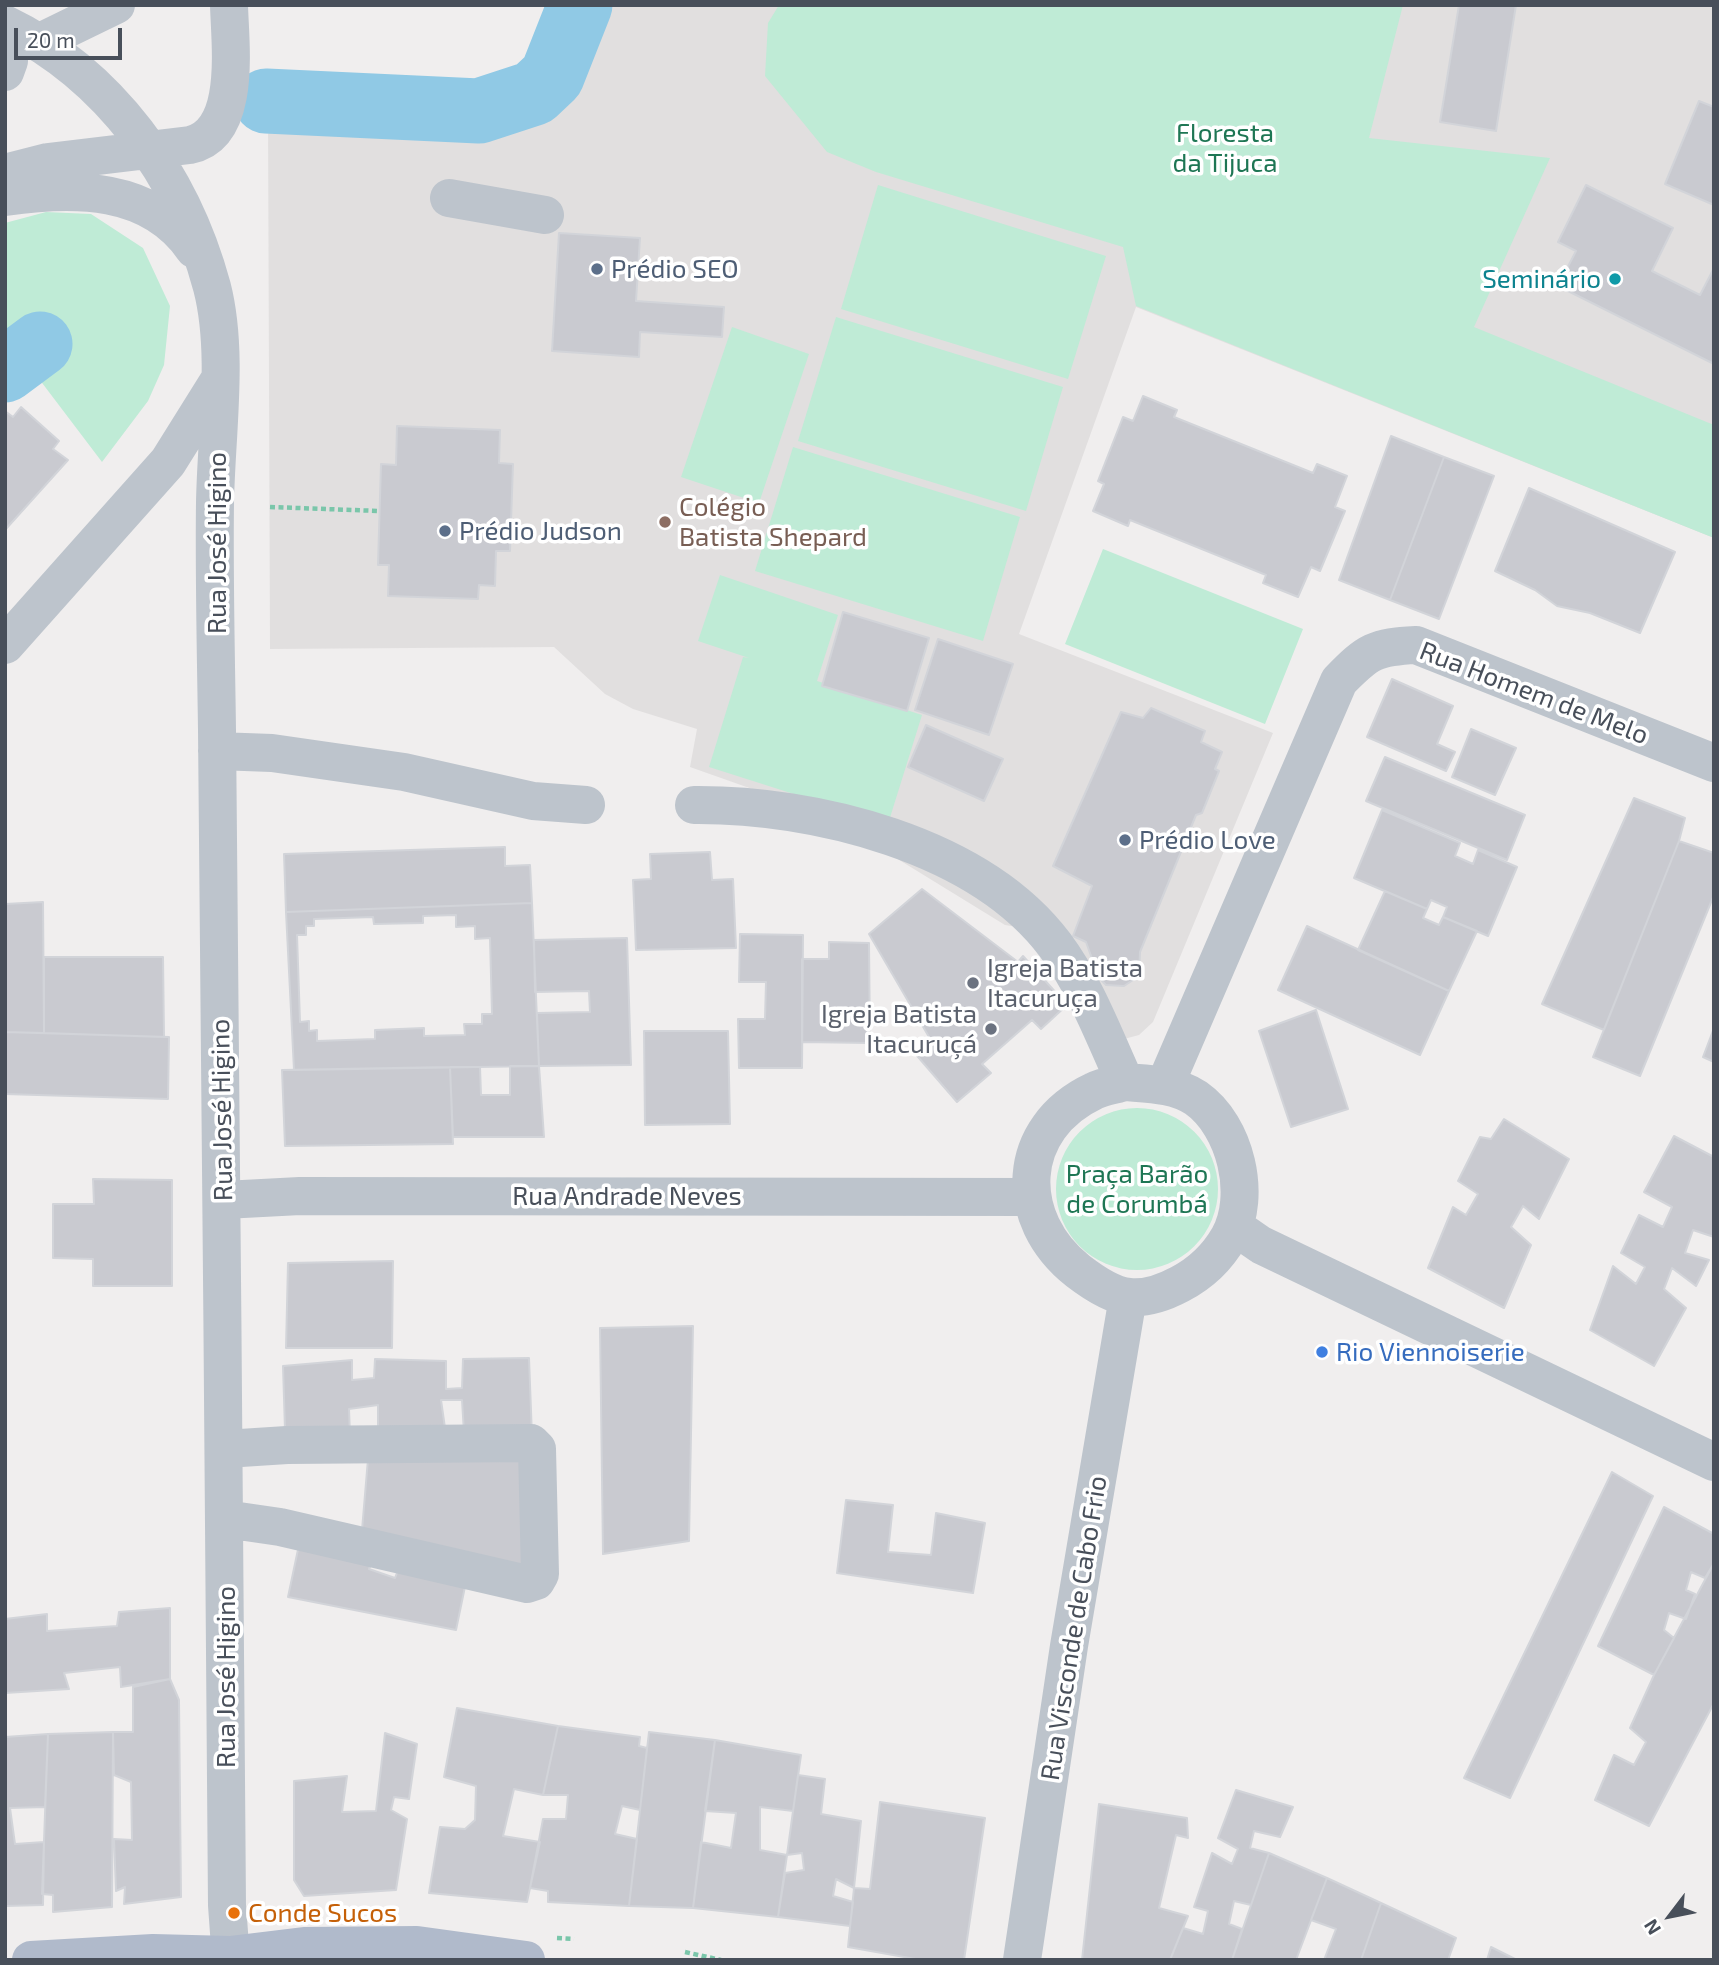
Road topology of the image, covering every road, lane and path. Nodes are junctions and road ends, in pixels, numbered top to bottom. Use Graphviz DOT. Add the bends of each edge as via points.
graph roads {
  1 [pos="117,5"];
  2 [pos="229,5"];
  3 [pos="5,23"];
  4 [pos="23,39"];
  5 [pos="5,72"];
  6 [pos="150,149"];
  7 [pos="5,173"];
  8 [pos="5,197"];
  9 [pos="449,198"];
  10 [pos="545,215"];
  11 [pos="203,263"];
  12 [pos="219,380"];
  13 [pos="270,507"];
  14 [pos="380,511"];
  15 [pos="5,645"];
  16 [pos="217,751"];
  17 [pos="1714,762"];
  18 [pos="586,805"];
  19 [pos="694,805"];
  20 [pos="1125,1082"];
  21 [pos="1166,1085"];
  22 [pos="1030,1196"];
  23 [pos="224,1200"];
  24 [pos="1234,1227"];
  25 [pos="1128,1297"];
  26 [pos="225,1449"];
  27 [pos="1710,1450"];
  28 [pos="225,1519"];
  29 [pos="685,1952"];
  30 [pos="230,1957"];
  31 [pos="31,1960"];
  32 [pos="526,1960"];
  33 [pos="721,1960"];
  34 [pos="1022,1960"];
  1 -- 4 [label="street"];
  2 -- 6 [label="street" via="231,84 220,124 199,143"];
  3 -- 4 [label="street, Rua José Higino"];
  4 -- 5 [label="street"];
  4 -- 6 [label="street, Rua José Higino" via="113,104"];
  6 -- 7 [label="street" via="48,162"];
  6 -- 11 [label="street, Rua José Higino" via="184,210"];
  8 -- 11 [label="street" via="53,190 108,194 145,207 170,224"];
  9 -- 10 [label="street"];
  11 -- 12 [label="street, Rua José Higino" via="218,323"];
  12 -- 15 [label="street" via="168,462"];
  12 -- 16 [label="street, Rua José Higino"];
  13 -- 14 [label="path"];
  16 -- 18 [label="street" via="272,753 404,772 533,801"];
  16 -- 23 [label="street, Rua José Higino"];
  17 -- 21 [label="street, Rua Homem de Melo" via="1416,645 1382,646 1360,659 1339,681"];
  19 -- 20 [label="street" via="739,806 816,818 919,845 959,867 1033,921 1055,944"];
  20 -- 21 [label="street"];
  20 -- 22 [label="street" via="1095,1090 1045,1133 1032,1160"];
  21 -- 24 [label="street" via="1197,1098 1220,1125 1234,1157 1240,1194"];
  22 -- 23 [label="street, Rua Andrade Neves" via="300,1196"];
  22 -- 25 [label="street" via="1042,1231 1063,1259 1094,1283"];
  23 -- 26 [label="street, Rua José Higino"];
  24 -- 25 [label="street" via="1219,1254 1196,1276 1161,1293"];
  24 -- 27 [label="street" via="1261,1245"];
  25 -- 34 [label="street, Rua Visconde de Cabo Frio"];
  26 -- 28 [label="street, Rua José Higino"];
  26 -- 28 [label="street" via="531,1443 537,1449 540,1574 527,1584 280,1527"];
  28 -- 30 [label="street, Rua José Higino"];
  29 -- 33 [label="path"];
  30 -- 31 [label="main road" via="153,1953"];
  30 -- 32 [label="main road" via="304,1946 417,1945"];
}
